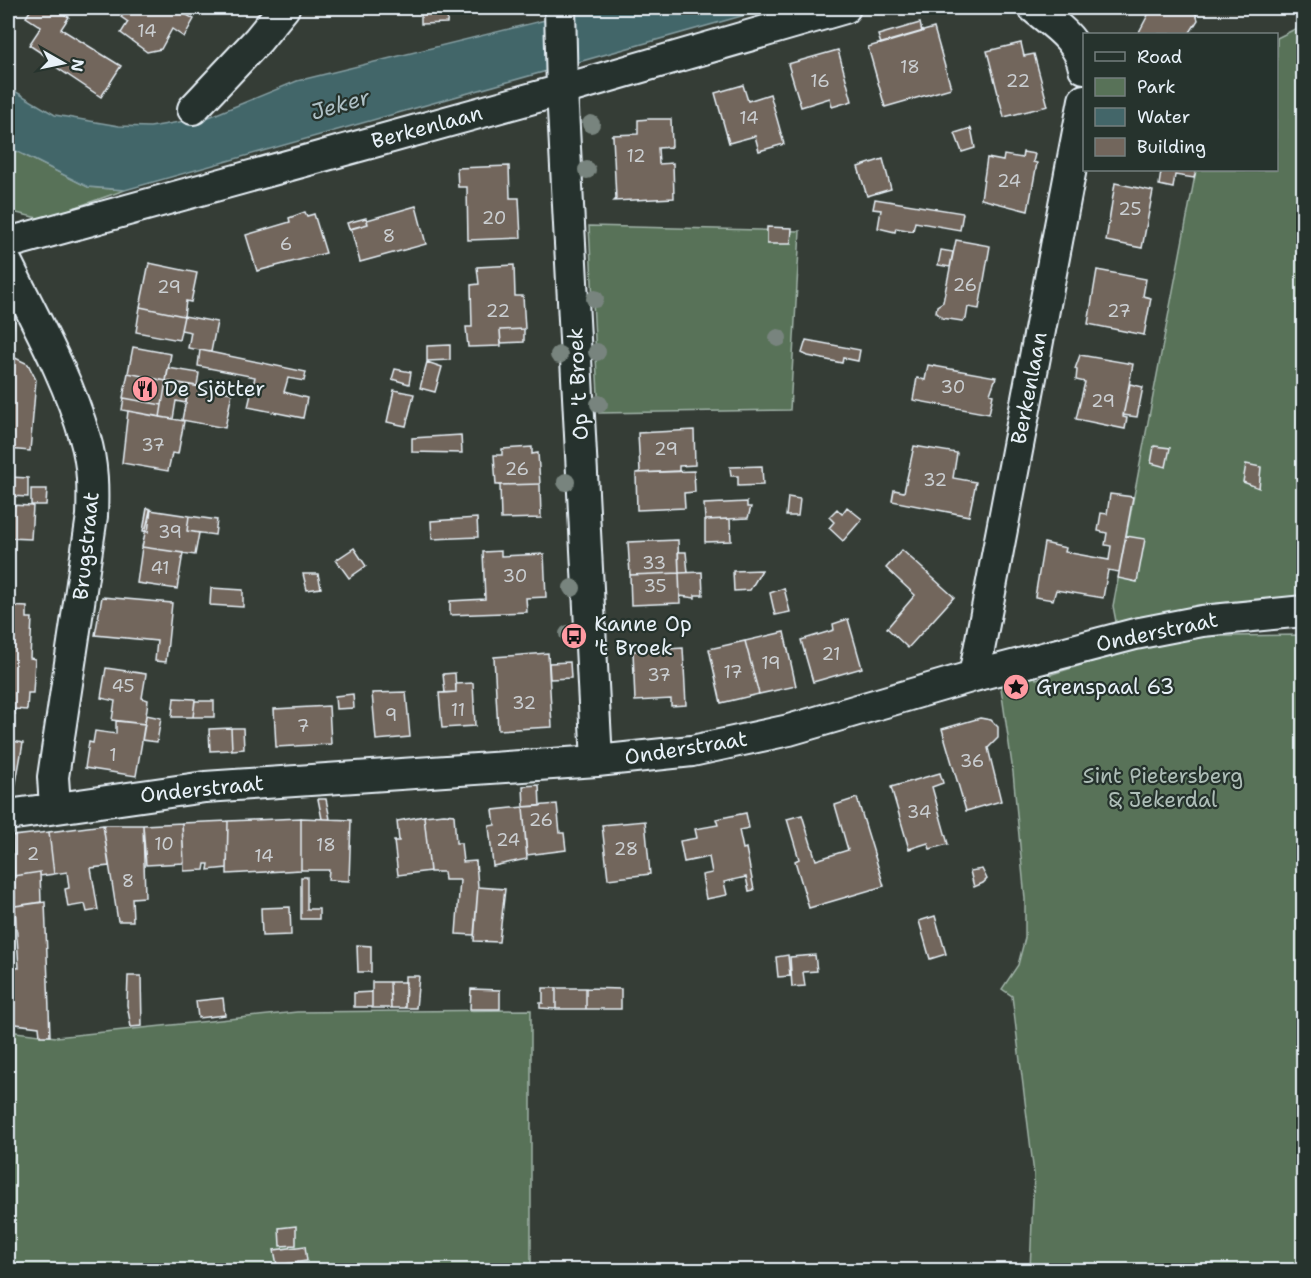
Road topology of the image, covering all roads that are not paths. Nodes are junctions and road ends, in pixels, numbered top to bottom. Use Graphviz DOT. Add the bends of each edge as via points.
graph roads {
  1 [pos="284,8"];
  2 [pos="845,8"];
  3 [pos="1034,8"];
  4 [pos="560,11"];
  5 [pos="1083,63"];
  6 [pos="562,82"];
  7 [pos="1083,105"];
  8 [pos="193,110"];
  9 [pos="8,243"];
  10 [pos="8,265"];
  11 [pos="1304,611"];
  12 [pos="974,676"];
  13 [pos="597,761"];
  14 [pos="55,807"];
  15 [pos="8,815"];
  1 -- 8 [label="street"];
  2 -- 6 [label="street, Berkenlaan"];
  3 -- 5 [label="street" via="1071,38"];
  4 -- 6 [label="street, Op 't Broek"];
  6 -- 9 [label="street, Berkenlaan"];
  6 -- 13 [label="street, Op 't Broek"];
  7 -- 12 [label="street, Berkenlaan"];
  10 -- 14 [label="street, Brugstraat" via="74,405 86,440 93,482 92,516 53,777"];
  11 -- 12 [label="street, Onderstraat" via="1202,621 1135,634"];
  12 -- 13 [label="street, Onderstraat" via="789,730 692,751"];
  13 -- 14 [label="street, Onderstraat" via="205,786"];
  14 -- 15 [label="street, Onderstraat"];
}
